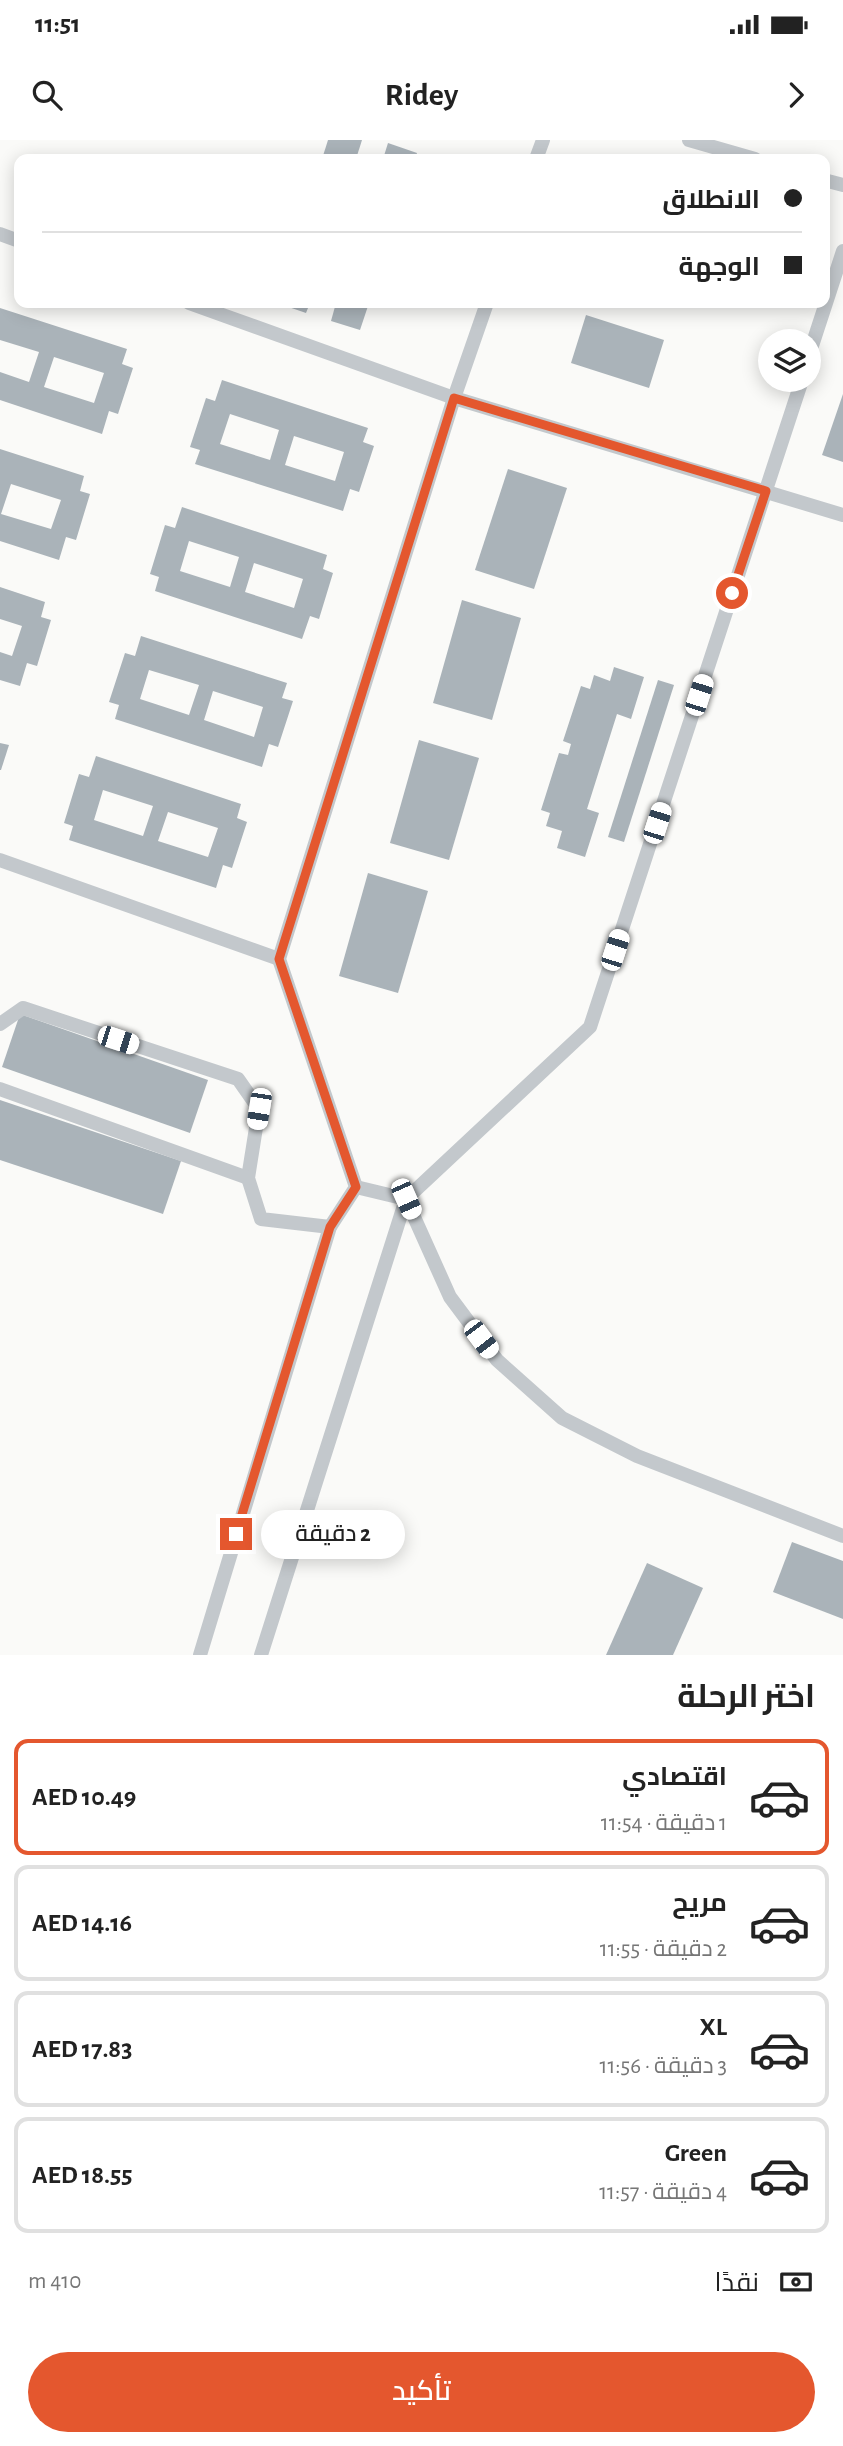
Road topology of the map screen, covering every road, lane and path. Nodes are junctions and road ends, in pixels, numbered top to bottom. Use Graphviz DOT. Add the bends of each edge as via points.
graph roads {
  1 [pos="689,140"];
  2 [pos="738,154"];
  3 [pos="843,251"];
  4 [pos="830,291"];
  5 [pos="203,308"];
  6 [pos="485,308"];
  7 [pos="824,308"];
  8 [pos="817,329"];
  9 [pos="798,392"];
  10 [pos="454,398"];
  11 [pos="766,491"];
  12 [pos="843,515"];
  13 [pos="0,860"];
  14 [pos="279,959"];
  15 [pos="0,1024"];
  16 [pos="0,1089"];
  17 [pos="248,1178"];
  18 [pos="356,1187"];
  19 [pos="406,1199"];
  20 [pos="330,1227"];
  21 [pos="843,1536"];
  22 [pos="200,1655"];
  23 [pos="261,1655"];
  1 -- 2 [label="lane"];
  3 -- 4 [label="lane"];
  5 -- 10 [label="lane"];
  6 -- 10 [label="lane"];
  7 -- 8 [label="lane"];
  9 -- 11 [label="lane"];
  10 -- 11 [label="lane"];
  10 -- 14 [label="lane"];
  11 -- 12 [label="lane"];
  11 -- 19 [label="lane" via="590,1027"];
  13 -- 14 [label="lane"];
  14 -- 18 [label="lane"];
  15 -- 17 [label="lane" via="23,1008 237,1079 259,1109"];
  16 -- 17 [label="lane"];
  17 -- 20 [label="lane" via="261,1219"];
  18 -- 19 [label="lane"];
  18 -- 20 [label="lane"];
  19 -- 21 [label="lane" via="450,1297 497,1360 562,1418 637,1455"];
  19 -- 23 [label="lane"];
  20 -- 22 [label="lane"];
}
